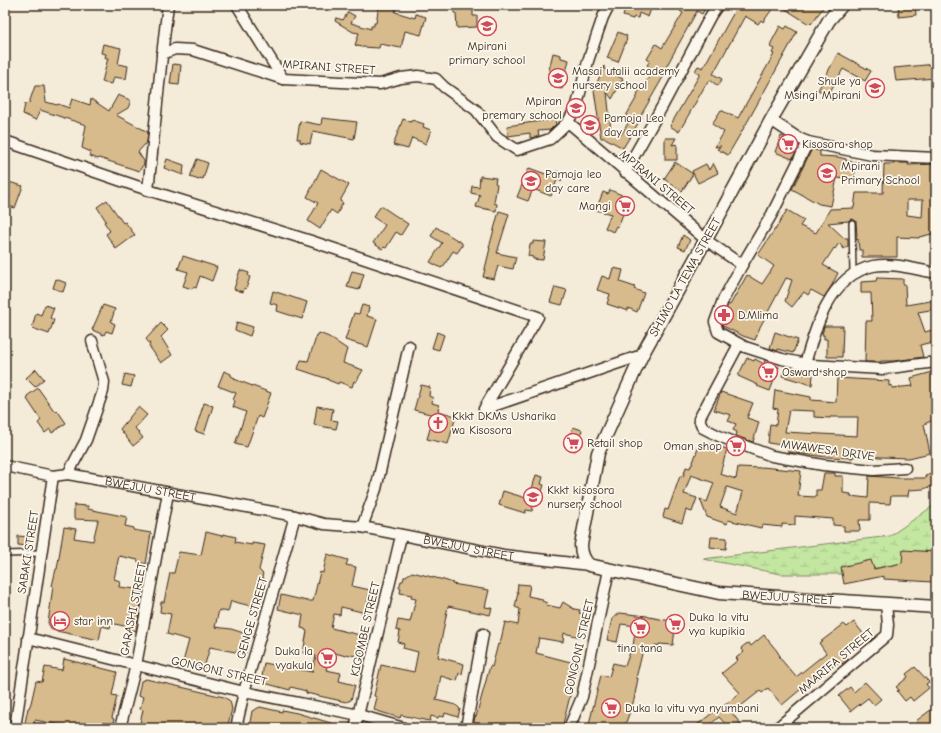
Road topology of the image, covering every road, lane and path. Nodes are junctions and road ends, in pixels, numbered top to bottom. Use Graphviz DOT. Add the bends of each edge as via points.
graph roads {
  1 [pos="168,5"];
  2 [pos="237,5"];
  3 [pos="609,5"];
  4 [pos="718,5"];
  5 [pos="842,5"];
  6 [pos="162,54"];
  7 [pos="283,79"];
  8 [pos="771,120"];
  9 [pos="568,122"];
  10 [pos="5,141"];
  11 [pos="808,142"];
  12 [pos="936,158"];
  13 [pos="625,172"];
  14 [pos="148,190"];
  15 [pos="852,223"];
  16 [pos="706,240"];
  17 [pos="742,265"];
  18 [pos="854,273"];
  19 [pos="936,273"];
  20 [pos="92,341"];
  21 [pos="739,344"];
  22 [pos="409,346"];
  23 [pos="642,355"];
  24 [pos="936,362"];
  25 [pos="805,364"];
  26 [pos="5,466"];
  27 [pos="905,468"];
  28 [pos="68,474"];
  29 [pos="53,476"];
  30 [pos="168,494"];
  31 [pos="295,516"];
  32 [pos="362,527"];
  33 [pos="401,536"];
  34 [pos="42,553"];
  35 [pos="5,554"];
  36 [pos="589,565"];
  37 [pos="609,570"];
  38 [pos="886,604"];
  39 [pos="936,607"];
  40 [pos="483,634"];
  41 [pos="28,638"];
  42 [pos="136,665"];
  43 [pos="244,692"];
  44 [pos="358,715"];
  45 [pos="15,728"];
  46 [pos="120,728"];
  47 [pos="236,728"];
  48 [pos="355,728"];
  49 [pos="404,728"];
  50 [pos="466,728"];
  51 [pos="569,728"];
  52 [pos="777,728"];
  1 -- 6 [label="street"];
  2 -- 7 [label="street"];
  3 -- 9 [label="street" via="588,61 577,105"];
  4 -- 13 [label="street"];
  5 -- 8 [label="street, SHIMO LA TEWA STREET" via="829,20"];
  6 -- 7 [label="street, MPIRANI STREET" via="175,49 193,50"];
  6 -- 14 [label="street"];
  7 -- 9 [label="street, MPIRANI STREET" via="380,84 418,76 436,79 476,110 497,137 517,150 550,139"];
  8 -- 11 [label="street"];
  8 -- 16 [label="street, SHIMO LA TEWA STREET"];
  9 -- 13 [label="street, MPIRANI STREET"];
  10 -- 14 [label="street"];
  11 -- 12 [label="street" via="872,155"];
  11 -- 17 [label="street" via="772,214"];
  13 -- 16 [label="street, MPIRANI STREET"];
  14 -- 23 [label="street" via="538,317 484,409"];
  15 -- 18 [label="lane"];
  16 -- 17 [label="street, MPIRANI STREET"];
  16 -- 23 [label="street, SHIMO LA TEWA STREET"];
  17 -- 21 [label="street" via="723,300 715,322 718,332"];
  18 -- 19 [label="street" via="873,266 898,266"];
  18 -- 25 [label="street" via="834,292 824,309"];
  20 -- 28 [label="street" via="104,382 103,391 86,440"];
  21 -- 25 [label="street"];
  21 -- 27 [label="street, MWAWESA DRIVE" via="699,419 703,428 772,456 874,470"];
  22 -- 32 [label="street" via="376,489"];
  23 -- 36 [label="street, SHIMO LA TEWA STREET" via="598,453 581,544 581,553"];
  24 -- 25 [label="street" via="882,369"];
  26 -- 29 [label="street, BWEJUU STREET"];
  28 -- 29 [label="street, BWEJUU STREET"];
  28 -- 30 [label="street, BWEJUU STREET"];
  29 -- 34 [label="street, SABAKI STREET"];
  30 -- 31 [label="street, BWEJUU STREET"];
  30 -- 42 [label="street, GARASHI STREET"];
  31 -- 32 [label="street, BWEJUU STREET" via="324,524"];
  31 -- 43 [label="street, GENGE STREET"];
  32 -- 33 [label="street, BWEJUU STREET"];
  33 -- 36 [label="street, BWEJUU STREET" via="503,555"];
  33 -- 44 [label="street, KIGOMBE STREET"];
  34 -- 35 [label="lane"];
  34 -- 41 [label="street, SABAKI STREET"];
  36 -- 37 [label="street, BWEJUU STREET"];
  37 -- 38 [label="street, BWEJUU STREET" via="719,593"];
  37 -- 51 [label="street, GONGONI STREET" via="582,698"];
  38 -- 39 [label="street, BWEJUU STREET"];
  38 -- 52 [label="street, MAARIFA STREET" via="887,635"];
  40 -- 50 [label="street"];
  41 -- 42 [label="street, GONGONI STREET"];
  41 -- 45 [label="street, SABAKI STREET"];
  42 -- 43 [label="street, GONGONI STREET"];
  42 -- 46 [label="street, GARASHI STREET"];
  43 -- 44 [label="street, GONGONI STREET"];
  43 -- 47 [label="street, GENGE STREET"];
  44 -- 48 [label="street, KIGOMBE STREET"];
  44 -- 49 [label="street, GONGONI STREET"];
}
